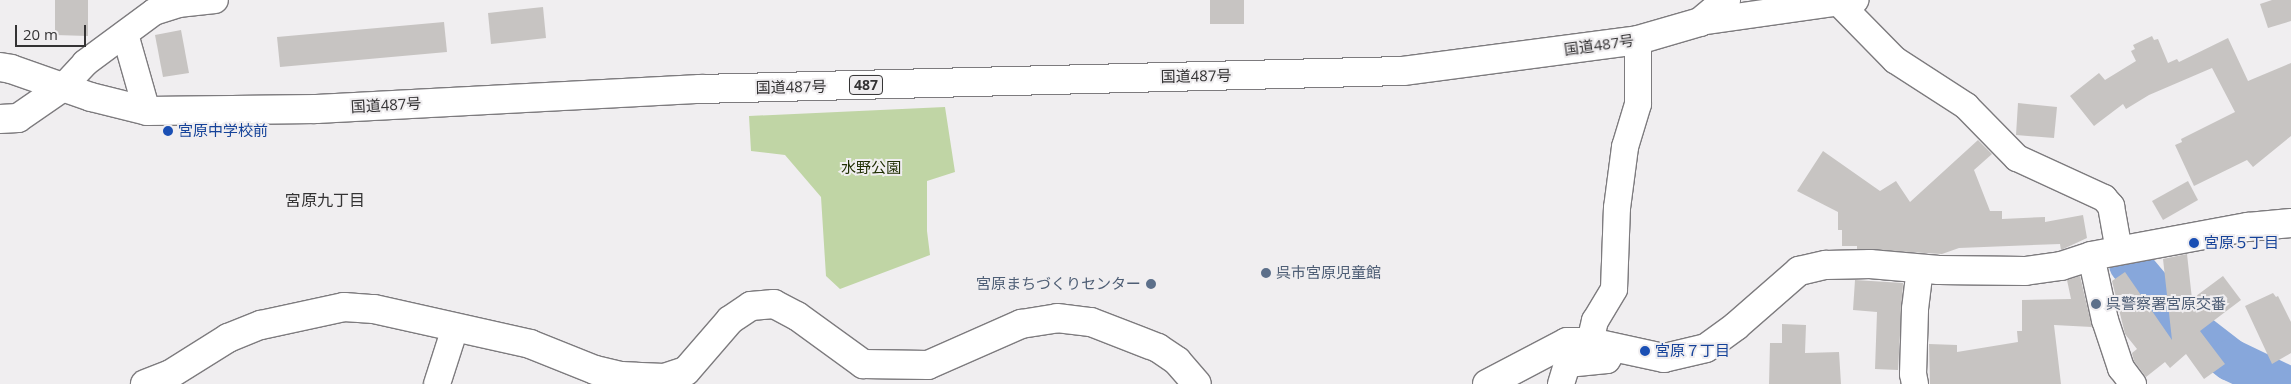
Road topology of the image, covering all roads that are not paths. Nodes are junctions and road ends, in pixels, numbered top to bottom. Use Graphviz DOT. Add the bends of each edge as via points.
graph roads {
  1 [pos="214,0"];
  2 [pos="1726,0"];
  3 [pos="1847,2"];
  4 [pos="1700,22"];
  5 [pos="125,34"];
  6 [pos="1638,40"];
  7 [pos="0,67"];
  8 [pos="63,87"];
  9 [pos="147,111"];
  10 [pos="0,119"];
  11 [pos="2291,223"];
  12 [pos="2120,251"];
  13 [pos="2091,256"];
  14 [pos="1920,268"];
  15 [pos="455,328"];
  16 [pos="1602,344"];
  17 [pos="145,384"];
  18 [pos="437,384"];
  19 [pos="1198,384"];
  20 [pos="1487,384"];
  21 [pos="1561,384"];
  22 [pos="1915,384"];
  23 [pos="2134,384"];
  1 -- 5 [label="street" via="178,4 154,12"];
  2 -- 4 [label="main road, 国道487号 / 487"];
  3 -- 4 [label="street"];
  3 -- 12 [label="street" via="1895,60 1966,106 2017,158 2104,198 2111,206"];
  4 -- 6 [label="main road, 国道487号 / 487"];
  5 -- 8 [label="street" via="85,63"];
  5 -- 9 [label="street"];
  6 -- 9 [label="main road, 国道487号 / 487" via="1403,71 700,89 316,109"];
  6 -- 16 [label="street" via="1638,104 1625,147 1617,208 1614,289 1595,321"];
  7 -- 8 [label="main road, 国道487号 / 487"];
  8 -- 9 [label="main road, 国道487号 / 487"];
  8 -- 10 [label="main road" via="18,118"];
  11 -- 12 [label="main road" via="2248,227"];
  12 -- 13 [label="main road"];
  13 -- 14 [label="main road" via="2061,266 2026,271"];
  13 -- 23 [label="street" via="2105,320 2121,368"];
  14 -- 16 [label="main road" via="1826,265 1799,271 1706,348 1664,358"];
  14 -- 22 [label="street" via="1915,309"];
  15 -- 17 [label="main road" via="374,308 344,307 261,325 228,338 169,374"];
  15 -- 18 [label="street"];
  15 -- 19 [label="main road" via="530,344 594,370 621,376 664,378 686,371 730,320 751,306 774,304 797,316 863,364 928,365 1022,324 1057,318 1091,322 1158,348 1177,361"];
  16 -- 20 [label="main road" via="1567,342"];
  16 -- 21 [label="street" via="1607,360 1567,364"];
}
